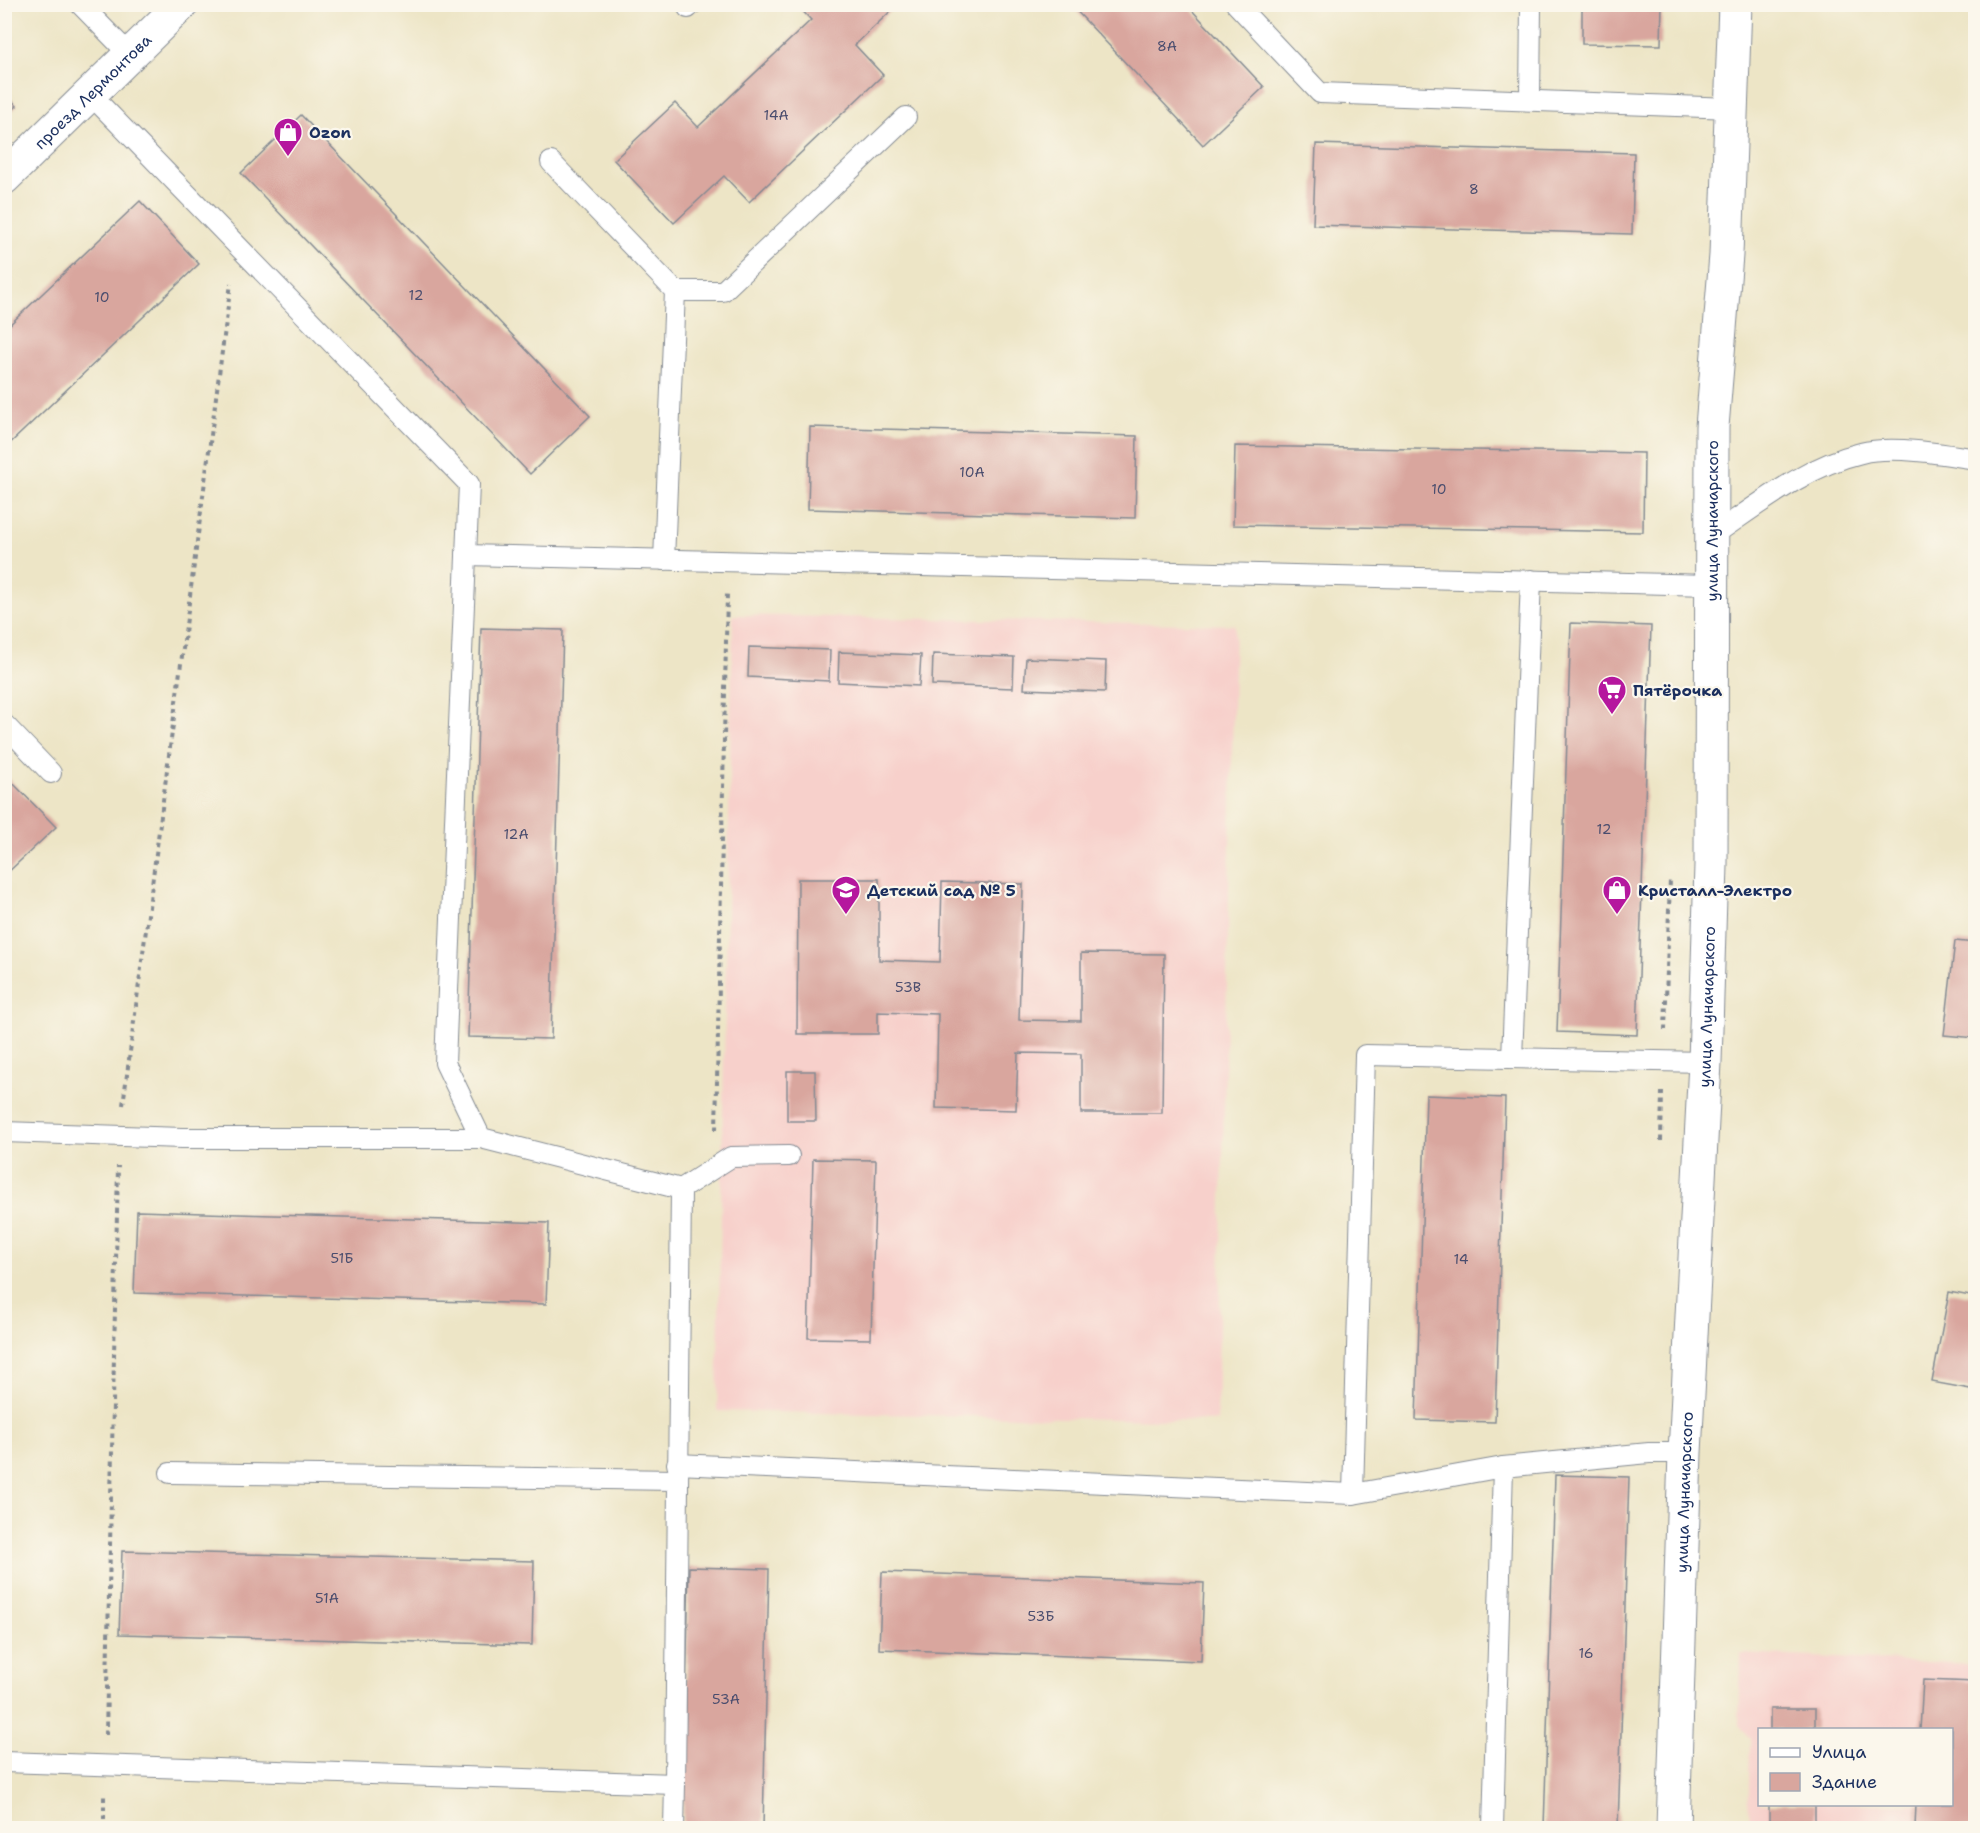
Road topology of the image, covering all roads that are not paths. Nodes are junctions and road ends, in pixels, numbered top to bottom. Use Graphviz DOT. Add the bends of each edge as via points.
graph roads {
  1 [pos="80,4"];
  2 [pos="182,4"];
  3 [pos="1236,4"];
  4 [pos="1531,4"];
  5 [pos="1735,4"];
  6 [pos="129,54"];
  7 [pos="91,95"];
  8 [pos="1530,100"];
  9 [pos="1732,108"];
  10 [pos="906,117"];
  11 [pos="551,162"];
  12 [pos="4,178"];
  13 [pos="675,291"];
  14 [pos="1976,459"];
  15 [pos="1712,536"];
  16 [pos="465,555"];
  17 [pos="664,560"];
  18 [pos="1531,580"];
  19 [pos="1710,585"];
  20 [pos="4,724"];
  21 [pos="51,773"];
  22 [pos="1512,1058"];
  23 [pos="1705,1062"];
  24 [pos="4,1132"];
  25 [pos="481,1138"];
  26 [pos="789,1156"];
  27 [pos="681,1189"];
  28 [pos="1685,1454"];
  29 [pos="1503,1467"];
  30 [pos="677,1472"];
  31 [pos="170,1473"];
  32 [pos="1353,1494"];
  33 [pos="4,1762"];
  34 [pos="675,1784"];
  35 [pos="674,1828"];
  36 [pos="1493,1828"];
  37 [pos="1673,1828"];
  1 -- 6 [label="lane"];
  2 -- 6 [label="street, проезд Лермонтова"];
  3 -- 8 [label="lane" via="1320,93"];
  4 -- 8 [label="lane"];
  5 -- 9 [label="street, улица Луначарского"];
  6 -- 7 [label="street, проезд Лермонтова"];
  7 -- 12 [label="street, проезд Лермонтова"];
  7 -- 16 [label="lane" via="469,484"];
  8 -- 9 [label="lane"];
  9 -- 15 [label="street, улица Луначарского" via="1726,255 1712,427"];
  10 -- 13 [label="lane" via="723,291"];
  11 -- 13 [label="lane"];
  13 -- 17 [label="lane"];
  14 -- 15 [label="lane" via="1941,453 1862,452 1827,464 1787,486"];
  15 -- 19 [label="street, улица Луначарского"];
  16 -- 17 [label="lane"];
  16 -- 25 [label="lane" via="445,1063"];
  17 -- 18 [label="lane"];
  18 -- 19 [label="lane"];
  18 -- 22 [label="lane"];
  19 -- 23 [label="street, улица Луначарского" via="1711,865"];
  20 -- 21 [label="lane"];
  22 -- 23 [label="lane"];
  22 -- 32 [label="lane" via="1365,1055"];
  23 -- 28 [label="street, улица Луначарского"];
  24 -- 25 [label="lane" via="182,1138"];
  25 -- 27 [label="lane"];
  26 -- 27 [label="lane" via="731,1157"];
  27 -- 30 [label="lane"];
  28 -- 29 [label="lane" via="1649,1453"];
  28 -- 37 [label="street, улица Луначарского"];
  29 -- 32 [label="lane"];
  29 -- 36 [label="lane"];
  30 -- 31 [label="lane"];
  30 -- 32 [label="lane"];
  30 -- 34 [label="lane"];
  33 -- 34 [label="lane"];
  34 -- 35 [label="lane"];
}
